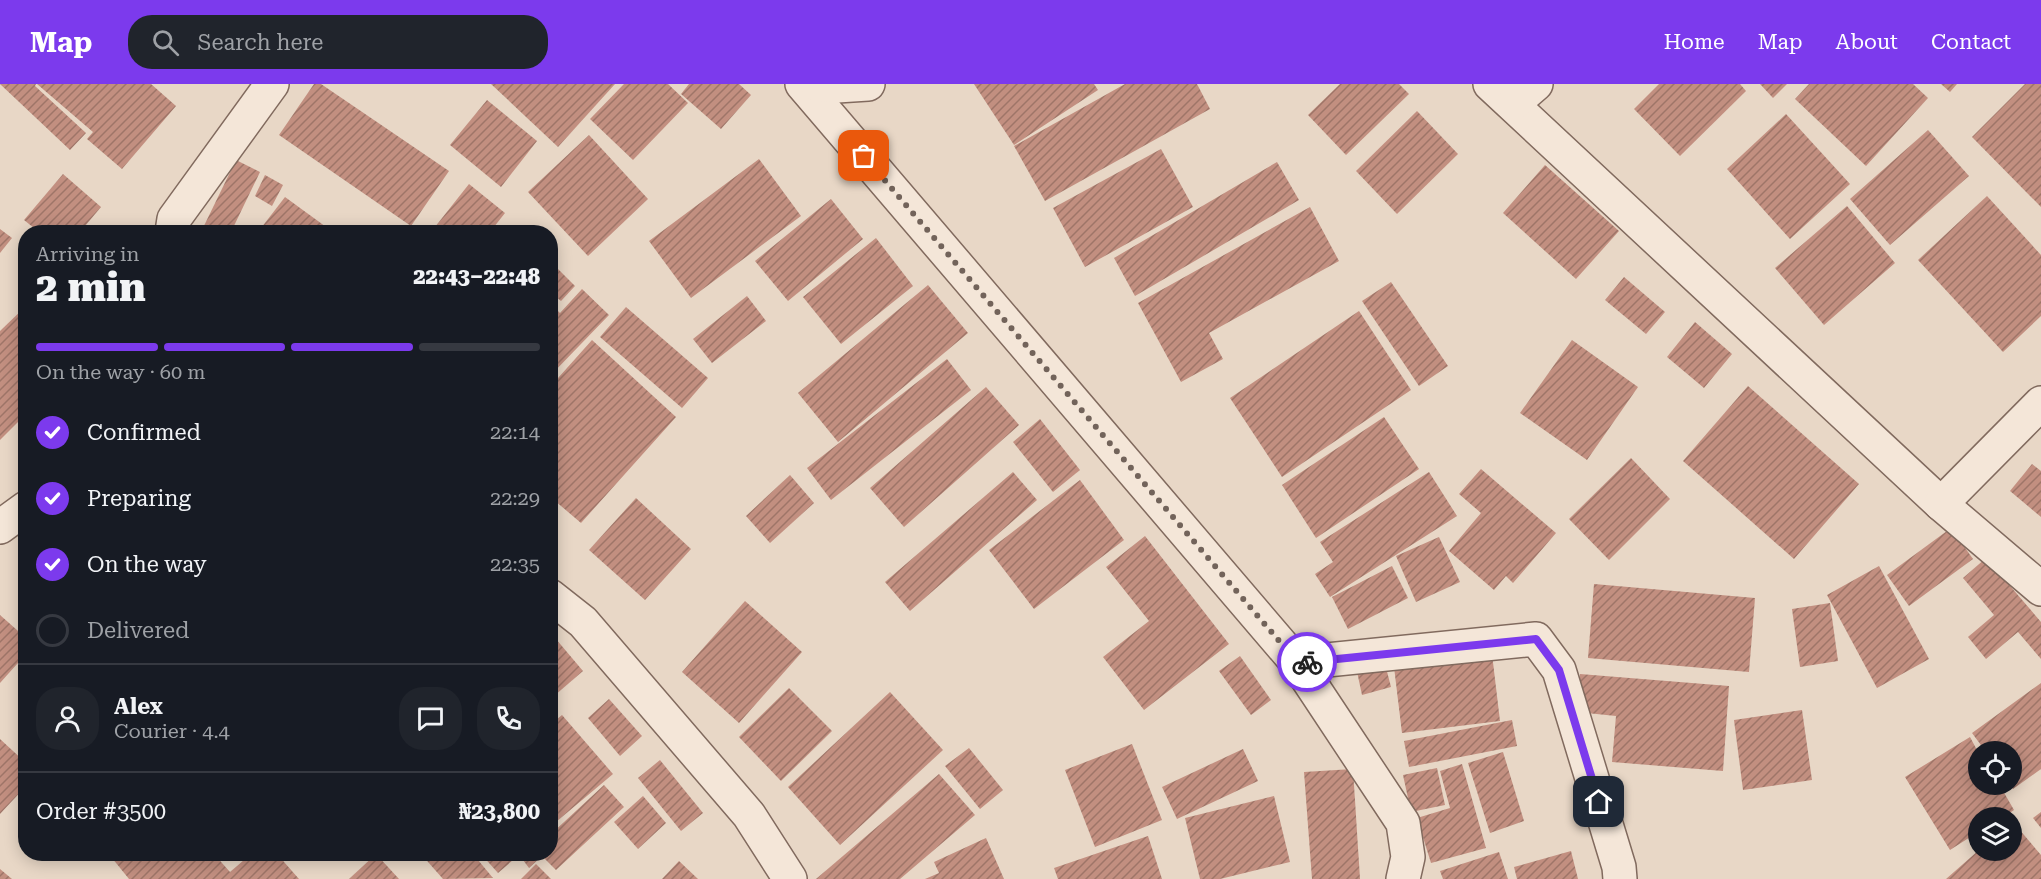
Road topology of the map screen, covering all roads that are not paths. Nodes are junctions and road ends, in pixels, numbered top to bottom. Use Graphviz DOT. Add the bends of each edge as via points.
graph roads {
  1 [pos="272,84"];
  2 [pos="802,84"];
  3 [pos="818,84"];
  4 [pos="868,84"];
  5 [pos="1513,91"];
  6 [pos="173,225"];
  7 [pos="2041,403"];
  8 [pos="1941,504"];
  9 [pos="18,514"];
  10 [pos="0,527"];
  11 [pos="2041,589"];
  12 [pos="558,602"];
  13 [pos="1298,663"];
  14 [pos="790,879"];
  15 [pos="1403,879"];
  16 [pos="1620,879"];
  1 -- 6 [label="street"];
  2 -- 13 [label="street"];
  3 -- 4 [label="street"];
  5 -- 8 [label="street"];
  7 -- 8 [label="street"];
  8 -- 11 [label="street"];
  9 -- 10 [label="street"];
  12 -- 14 [label="street" via="583,622 742,807"];
  13 -- 15 [label="street" via="1403,823 1408,857"];
  13 -- 16 [label="street" via="1536,639 1559,670"];
}
